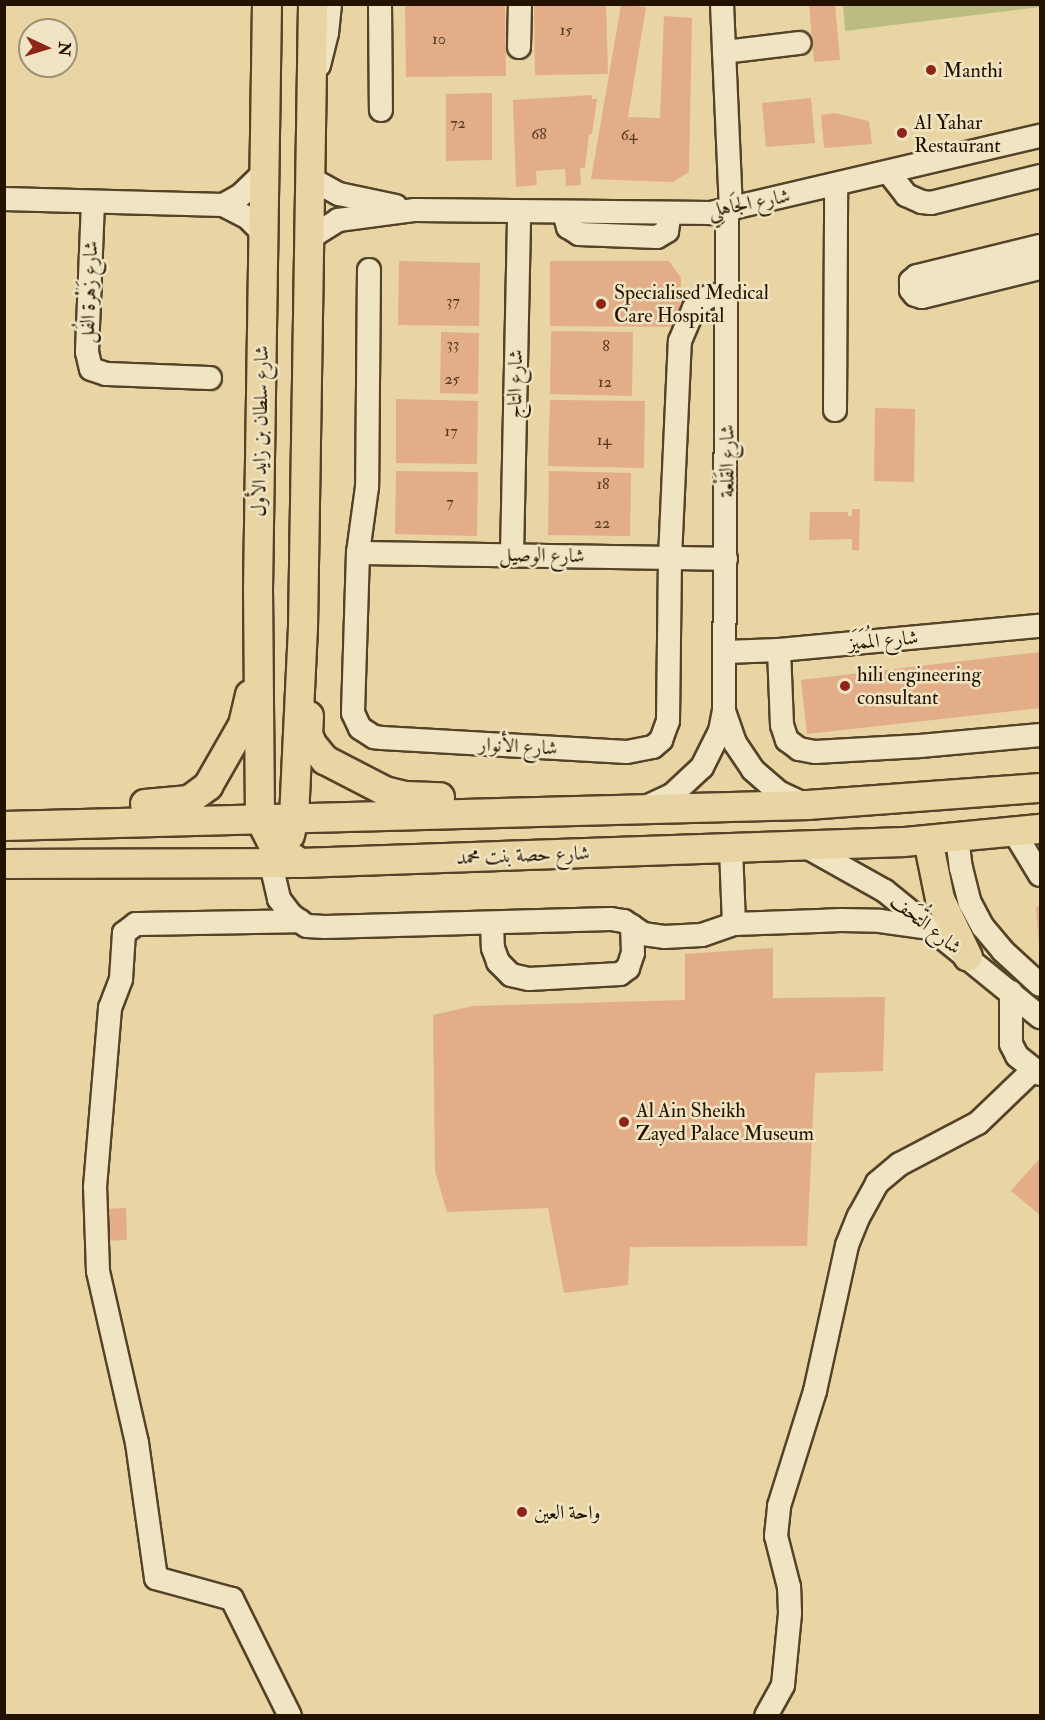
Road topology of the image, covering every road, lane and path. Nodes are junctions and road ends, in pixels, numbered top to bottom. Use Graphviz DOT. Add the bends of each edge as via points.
graph roads {
  1 [pos="267,4"];
  2 [pos="313,4"];
  3 [pos="330,4"];
  4 [pos="380,4"];
  5 [pos="520,4"];
  6 [pos="722,4"];
  7 [pos="800,43"];
  8 [pos="519,47"];
  9 [pos="724,52"];
  10 [pos="312,80"];
  11 [pos="381,110"];
  12 [pos="1041,136"];
  13 [pos="264,173"];
  14 [pos="889,173"];
  15 [pos="309,174"];
  16 [pos="1041,176"];
  17 [pos="836,186"];
  18 [pos="4,200"];
  19 [pos="93,202"];
  20 [pos="223,205"];
  21 [pos="415,210"];
  22 [pos="729,210"];
  23 [pos="519,212"];
  24 [pos="262,232"];
  25 [pos="308,244"];
  26 [pos="1041,246"];
  27 [pos="1041,268"];
  28 [pos="369,270"];
  29 [pos="727,293"];
  30 [pos="210,378"];
  31 [pos="835,411"];
  32 [pos="358,552"];
  33 [pos="512,555"];
  34 [pos="670,558"];
  35 [pos="726,559"];
  36 [pos="258,588"];
  37 [pos="1041,626"];
  38 [pos="303,628"];
  39 [pos="778,650"];
  40 [pos="725,652"];
  41 [pos="724,711"];
  42 [pos="1041,735"];
  43 [pos="1041,788"];
  44 [pos="922,798"];
  45 [pos="808,805"];
  46 [pos="1041,807"];
  47 [pos="634,810"];
  48 [pos="512,813"];
  49 [pos="294,818"];
  50 [pos="260,819"];
  51 [pos="53,825"];
  52 [pos="4,826"];
  53 [pos="955,829"];
  54 [pos="1027,830"];
  55 [pos="928,840"];
  56 [pos="802,844"];
  57 [pos="730,849"];
  58 [pos="284,859"];
  59 [pos="4,864"];
  60 [pos="1041,875"];
  61 [pos="300,921"];
  62 [pos="492,922"];
  63 [pos="734,924"];
  64 [pos="632,926"];
  65 [pos="929,928"];
  66 [pos="968,957"];
  67 [pos="1039,983"];
  68 [pos="1011,992"];
  69 [pos="1041,1017"];
  70 [pos="1037,1072"];
  71 [pos="290,1716"];
  72 [pos="766,1716"];
  1 -- 13 [label="main road, شارع سلطان بن زايد الأول"];
  2 -- 10 [label="main road"];
  3 -- 10 [label="street" via="324,47"];
  4 -- 11 [label="street"];
  5 -- 8 [label="street"];
  6 -- 9 [label="street, شارع القَلْعة"];
  7 -- 9 [label="street"];
  9 -- 22 [label="street, شارع القَلْعة"];
  10 -- 15 [label="main road"];
  12 -- 14 [label="street, شارع الجَاهلِي"];
  13 -- 20 [label="street" via="250,188"];
  13 -- 24 [label="main road, شارع سلطان بن زايد الأول"];
  14 -- 16 [label="street" via="906,195 931,203"];
  14 -- 17 [label="street, شارع الجَاهلِي"];
  15 -- 21 [label="street, شارع الجَاهلِي" via="339,194"];
  15 -- 25 [label="main road"];
  17 -- 22 [label="street, شارع الجَاهلِي"];
  17 -- 31 [label="street"];
  18 -- 19 [label="street"];
  19 -- 20 [label="street"];
  19 -- 30 [label="street, شارع زَهْرة الفُل" via="87,352 91,369 106,375"];
  20 -- 24 [label="street" via="248,218"];
  21 -- 23 [label="street, شارع الجَاهلِي"];
  21 -- 25 [label="street, شارع الجَاهلِي" via="338,219"];
  22 -- 23 [label="street, شارع الجَاهلِي"];
  22 -- 29 [label="street, شارع القَلْعة"];
  23 -- 33 [label="street, شارع التاج"];
  24 -- 36 [label="main road, شارع سلطان بن زايد الأول"];
  25 -- 38 [label="main road"];
  26 -- 27 [label="street" via="1004,266"];
  28 -- 32 [label="street, شارع الأنوار" via="367,487"];
  29 -- 34 [label="street, شارع الأنوار" via="708,297 694,308 680,341"];
  29 -- 35 [label="street, شارع القَلْعة"];
  32 -- 33 [label="street, شارع الوصيل"];
  32 -- 34 [label="street, شارع الأنوار" via="353,713 367,734 627,752 653,747 661,740 668,721"];
  33 -- 34 [label="street, شارع الوصيل"];
  34 -- 35 [label="street, شارع الوصيل"];
  35 -- 40 [label="street, شارع القَلْعة"];
  36 -- 50 [label="main road, شارع سلطان بن زايد الأول"];
  36 -- 51 [label="main road" via="253,607 247,712 208,786 189,800 103,808"];
  37 -- 39 [label="street, شارع المُمَيَز"];
  38 -- 48 [label="main road" via="311,672 308,734 317,753 395,794 464,798"];
  38 -- 49 [label="main road"];
  39 -- 40 [label="street, شارع المُمَيَز"];
  39 -- 42 [label="street" via="782,726 787,740 799,749 815,752 908,747"];
  40 -- 41 [label="street, شارع القَلْعة"];
  41 -- 45 [label="street, شارع القَلْعة" via="735,743 753,770 778,792"];
  41 -- 47 [label="street, شارع القَلْعة" via="712,750 695,775 672,795"];
  43 -- 44 [label="main road"];
  44 -- 45 [label="main road"];
  44 -- 53 [label="main road" via="940,807"];
  45 -- 47 [label="main road"];
  46 -- 53 [label="main road" via="980,813"];
  47 -- 48 [label="main road"];
  48 -- 49 [label="main road"];
  49 -- 50 [label="main road"];
  49 -- 58 [label="main road"];
  50 -- 51 [label="main road"];
  50 -- 58 [label="main road, شارع سلطان بن زايد الأول"];
  51 -- 52 [label="main road"];
  53 -- 54 [label="main road, شارع حصة بنت محمد"];
  53 -- 55 [label="main road, شارع حصة بنت محمد"];
  53 -- 67 [label="street, شارع التُّحَف" via="969,903 1003,951"];
  54 -- 60 [label="street"];
  55 -- 56 [label="main road, شارع حصة بنت محمد"];
  55 -- 66 [label="main road" via="940,898"];
  56 -- 57 [label="main road, شارع حصة بنت محمد"];
  56 -- 65 [label="street, شارع التُّحَف" via="868,880"];
  57 -- 58 [label="main road, شارع حصة بنت محمد"];
  57 -- 63 [label="street"];
  58 -- 59 [label="main road, شارع حصة بنت محمد"];
  58 -- 61 [label="street" via="279,899"];
  61 -- 62 [label="street" via="307,926 325,927"];
  61 -- 71 [label="street" via="136,924 124,933 121,979 110,1008 95,1187 98,1271 137,1443 156,1578 232,1599"];
  62 -- 64 [label="street" via="610,919"];
  62 -- 64 [label="street" via="498,962 511,975 529,979 620,974 628,968 633,953"];
  63 -- 64 [label="street" via="702,935 664,937 643,934"];
  63 -- 65 [label="street" via="841,920"];
  65 -- 66 [label="street, شارع التُّحَف"];
  66 -- 68 [label="street, شارع التُّحَف"];
  68 -- 69 [label="street, شارع التُّحَف"];
  68 -- 70 [label="street" via="1011,1044 1017,1056"];
  70 -- 72 [label="street" via="978,1122 900,1164 878,1183 859,1216 847,1245 814,1391 779,1506 776,1536 789,1587 790,1613 783,1685"];
}
